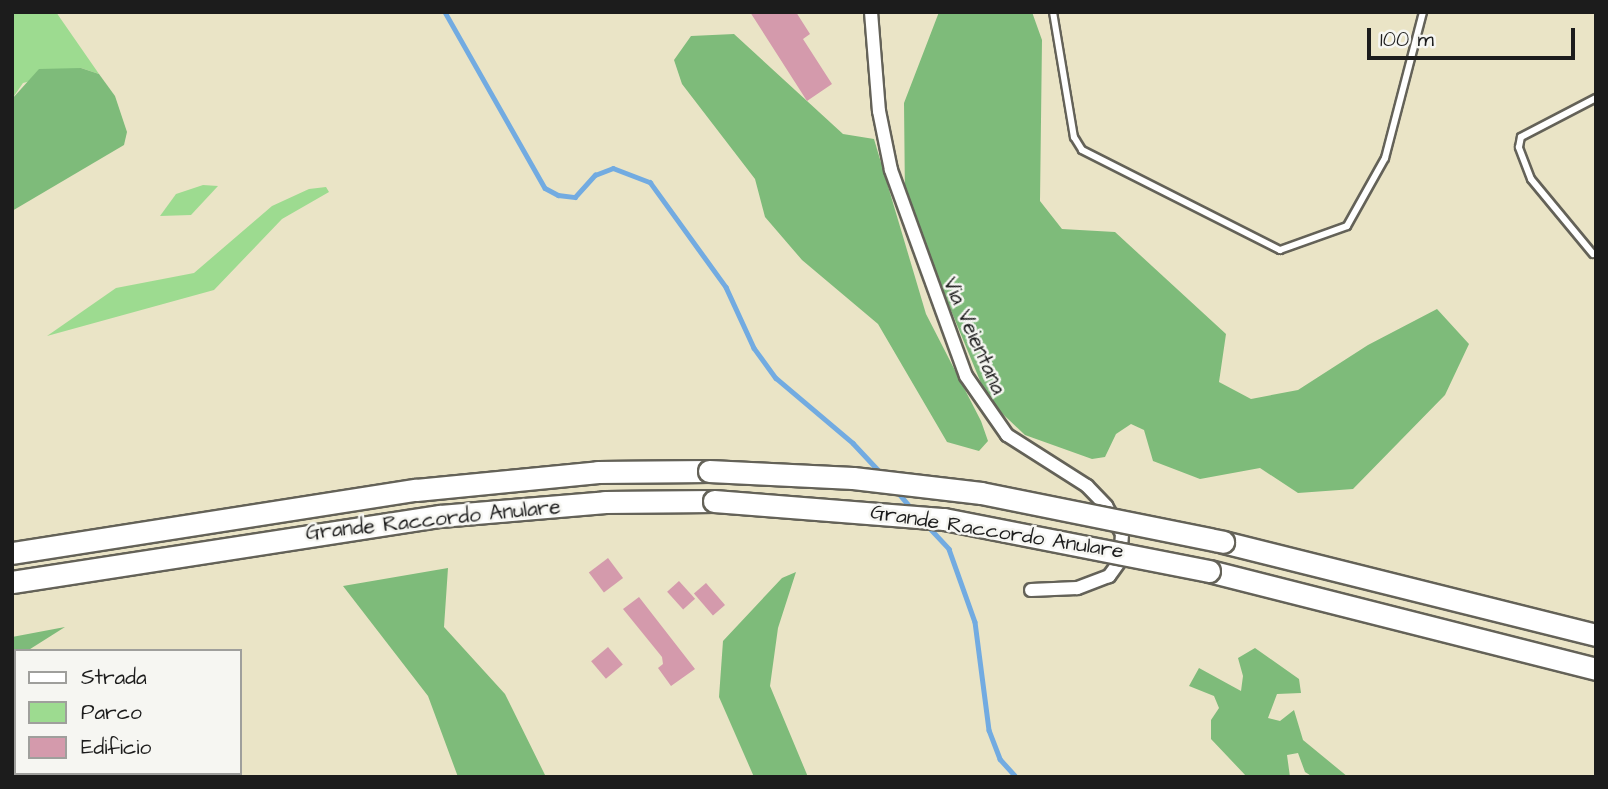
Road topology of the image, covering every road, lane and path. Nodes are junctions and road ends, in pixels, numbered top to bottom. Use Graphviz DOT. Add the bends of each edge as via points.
graph roads {
  1 [pos="871,12"];
  2 [pos="1053,12"];
  3 [pos="1423,12"];
  4 [pos="1596,98"];
  5 [pos="1593,254"];
  6 [pos="12,553"];
  7 [pos="12,582"];
  8 [pos="1031,590"];
  9 [pos="1596,635"];
  10 [pos="1596,669"];
  1 -- 8 [label="street, Via Veientana" via="880,111 891,170 966,376 1007,435 1087,486 1106,506 1122,534 1120,561 1109,576 1077,588"];
  2 -- 3 [label="lane" via="1074,137 1082,150 1280,250 1347,226 1385,159"];
  4 -- 5 [label="lane" via="1521,137 1519,147 1531,179"];
  6 -- 9 [label="highway, Grande Raccordo Anulare, bridge" via="416,490 598,472 709,471 853,478 1075,508"];
  7 -- 10 [label="highway, Grande Raccordo Anulare, bridge" via="440,516 605,502 714,501 944,519 1209,571"];
}
